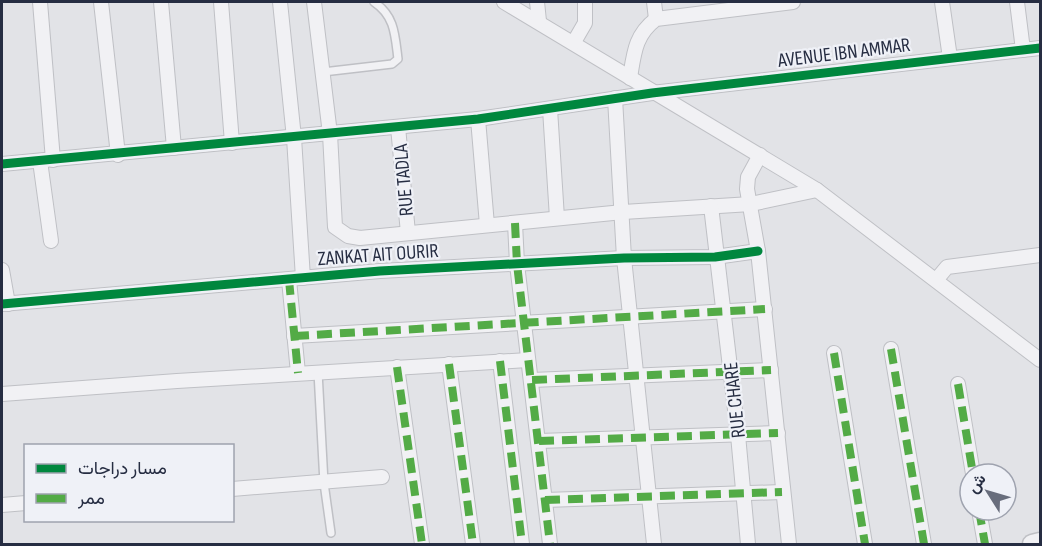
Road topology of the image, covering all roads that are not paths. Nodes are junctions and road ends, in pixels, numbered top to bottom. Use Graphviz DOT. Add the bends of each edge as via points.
graph roads {
  1 [pos="40,2"];
  2 [pos="101,2"];
  3 [pos="161,2"];
  4 [pos="221,2"];
  5 [pos="280,2"];
  6 [pos="314,2"];
  7 [pos="374,2"];
  8 [pos="504,2"];
  9 [pos="537,2"];
  10 [pos="585,2"];
  11 [pos="654,2"];
  12 [pos="793,2"];
  13 [pos="942,2"];
  14 [pos="1017,2"];
  15 [pos="726,6"];
  16 [pos="656,19"];
  17 [pos="539,21"];
  18 [pos="574,42"];
  19 [pos="1041,48"];
  20 [pos="1023,50"];
  21 [pos="950,58"];
  22 [pos="323,72"];
  23 [pos="630,78"];
  24 [pos="652,93"];
  25 [pos="615,98"];
  26 [pos="550,109"];
  27 [pos="478,120"];
  28 [pos="398,127"];
  29 [pos="330,134"];
  30 [pos="294,138"];
  31 [pos="232,143"];
  32 [pos="174,148"];
  33 [pos="118,155"];
  34 [pos="760,155"];
  35 [pos="46,161"];
  36 [pos="2,164"];
  37 [pos="817,190"];
  38 [pos="750,204"];
  39 [pos="711,207"];
  40 [pos="623,212"];
  41 [pos="558,218"];
  42 [pos="515,224"];
  43 [pos="487,225"];
  44 [pos="408,233"];
  45 [pos="51,241"];
  46 [pos="758,251"];
  47 [pos="1041,255"];
  48 [pos="715,257"];
  49 [pos="624,258"];
  50 [pos="517,264"];
  51 [pos="2,270"];
  52 [pos="296,279"];
  53 [pos="937,279"];
  54 [pos="5,304"];
  55 [pos="765,309"];
  56 [pos="724,311"];
  57 [pos="631,316"];
  58 [pos="524,322"];
  59 [pos="294,336"];
  60 [pos="891,349"];
  61 [pos="834,353"];
  62 [pos="528,360"];
  63 [pos="1041,360"];
  64 [pos="500,361"];
  65 [pos="449,364"];
  66 [pos="397,368"];
  67 [pos="771,370"];
  68 [pos="318,372"];
  69 [pos="731,372"];
  70 [pos="298,373"];
  71 [pos="637,377"];
  72 [pos="532,380"];
  73 [pos="958,384"];
  74 [pos="2,394"];
  75 [pos="778,433"];
  76 [pos="738,435"];
  77 [pos="645,438"];
  78 [pos="539,441"];
  79 [pos="971,462"];
  80 [pos="382,477"];
  81 [pos="324,483"];
  82 [pos="234,489"];
  83 [pos="782,492"];
  84 [pos="744,495"];
  85 [pos="649,497"];
  86 [pos="545,500"];
  87 [pos="24,503"];
  88 [pos="2,505"];
  89 [pos="981,522"];
  90 [pos="331,533"];
  91 [pos="1041,542"];
  92 [pos="422,544"];
  93 [pos="473,544"];
  94 [pos="522,544"];
  95 [pos="550,544"];
  96 [pos="654,544"];
  97 [pos="748,544"];
  98 [pos="789,544"];
  99 [pos="866,544"];
  100 [pos="924,544"];
  101 [pos="985,544"];
  102 [pos="1032,544"];
  1 -- 35 [label="street"];
  2 -- 33 [label="street"];
  3 -- 32 [label="street"];
  4 -- 31 [label="street"];
  5 -- 30 [label="street"];
  6 -- 22 [label="street"];
  7 -- 22 [label="lane" via="385,9 394,25 398,59 392,64"];
  8 -- 17 [label="street"];
  9 -- 17 [label="street"];
  10 -- 18 [label="street" via="585,23"];
  11 -- 16 [label="street"];
  12 -- 15 [label="street"];
  13 -- 21 [label="street"];
  14 -- 20 [label="street"];
  15 -- 16 [label="street"];
  16 -- 23 [label="street" via="644,28 636,44"];
  17 -- 18 [label="street"];
  18 -- 23 [label="street"];
  19 -- 20 [label="street, AVENUE IBN AMMAR"];
  20 -- 21 [label="street, AVENUE IBN AMMAR"];
  21 -- 24 [label="street, AVENUE IBN AMMAR"];
  22 -- 29 [label="street"];
  23 -- 24 [label="street"];
  24 -- 25 [label="street, AVENUE IBN AMMAR"];
  24 -- 34 [label="street"];
  25 -- 26 [label="street, AVENUE IBN AMMAR"];
  25 -- 40 [label="street"];
  26 -- 27 [label="street, AVENUE IBN AMMAR"];
  26 -- 41 [label="street"];
  27 -- 28 [label="street, AVENUE IBN AMMAR"];
  27 -- 43 [label="street"];
  28 -- 29 [label="street, AVENUE IBN AMMAR"];
  28 -- 44 [label="street, RUE TADLA"];
  29 -- 30 [label="street, AVENUE IBN AMMAR"];
  29 -- 44 [label="street" via="337,230 360,238"];
  30 -- 31 [label="street, AVENUE IBN AMMAR"];
  30 -- 52 [label="street"];
  31 -- 32 [label="street, AVENUE IBN AMMAR"];
  32 -- 33 [label="street, AVENUE IBN AMMAR"];
  33 -- 35 [label="street, AVENUE IBN AMMAR"];
  34 -- 37 [label="street"];
  34 -- 38 [label="street" via="748,177"];
  35 -- 36 [label="street, AVENUE IBN AMMAR"];
  35 -- 45 [label="street"];
  37 -- 38 [label="street"];
  37 -- 53 [label="street"];
  38 -- 39 [label="street"];
  38 -- 46 [label="street"];
  39 -- 40 [label="street"];
  39 -- 48 [label="street, RUE CHARE"];
  40 -- 41 [label="street"];
  40 -- 49 [label="street"];
  41 -- 42 [label="street"];
  42 -- 43 [label="street"];
  42 -- 50 [label="street"];
  43 -- 44 [label="street"];
  46 -- 48 [label="street, ZANKAT AIT OURIR"];
  46 -- 55 [label="street"];
  47 -- 53 [label="street" via="947,267"];
  48 -- 49 [label="street, ZANKAT AIT OURIR"];
  48 -- 56 [label="street, RUE CHARE"];
  49 -- 50 [label="street, ZANKAT AIT OURIR"];
  49 -- 57 [label="street"];
  50 -- 52 [label="street, ZANKAT AIT OURIR"];
  50 -- 58 [label="street"];
  51 -- 54 [label="street"];
  52 -- 54 [label="street, ZANKAT AIT OURIR"];
  52 -- 59 [label="street"];
  53 -- 63 [label="street"];
  55 -- 56 [label="street"];
  55 -- 67 [label="street"];
  56 -- 57 [label="street"];
  56 -- 69 [label="street, RUE CHARE"];
  57 -- 58 [label="street"];
  57 -- 71 [label="street"];
  58 -- 59 [label="street"];
  58 -- 62 [label="street"];
  59 -- 70 [label="street"];
  60 -- 100 [label="street"];
  61 -- 99 [label="street"];
  62 -- 64 [label="street"];
  62 -- 72 [label="street"];
  64 -- 65 [label="street"];
  64 -- 94 [label="street"];
  65 -- 66 [label="street"];
  65 -- 93 [label="street"];
  66 -- 68 [label="street"];
  66 -- 92 [label="street"];
  67 -- 69 [label="street"];
  67 -- 75 [label="street"];
  68 -- 70 [label="street"];
  68 -- 81 [label="lane"];
  69 -- 71 [label="street"];
  69 -- 76 [label="street, RUE CHARE"];
  70 -- 74 [label="street"];
  71 -- 72 [label="street"];
  71 -- 77 [label="street"];
  72 -- 78 [label="street"];
  73 -- 79 [label="street"];
  75 -- 76 [label="street"];
  75 -- 83 [label="street"];
  76 -- 77 [label="street"];
  76 -- 84 [label="street, RUE CHARE"];
  77 -- 78 [label="street"];
  77 -- 85 [label="street"];
  78 -- 86 [label="street"];
  80 -- 81 [label="street"];
  81 -- 82 [label="street"];
  81 -- 90 [label="lane"];
  83 -- 84 [label="street"];
  83 -- 98 [label="street"];
  84 -- 85 [label="street"];
  84 -- 97 [label="street, RUE CHARE"];
  85 -- 86 [label="street"];
  85 -- 96 [label="street"];
  86 -- 95 [label="street"];
  87 -- 88 [label="street"];
  89 -- 101 [label="street"];
  91 -- 102 [label="street"];
}
